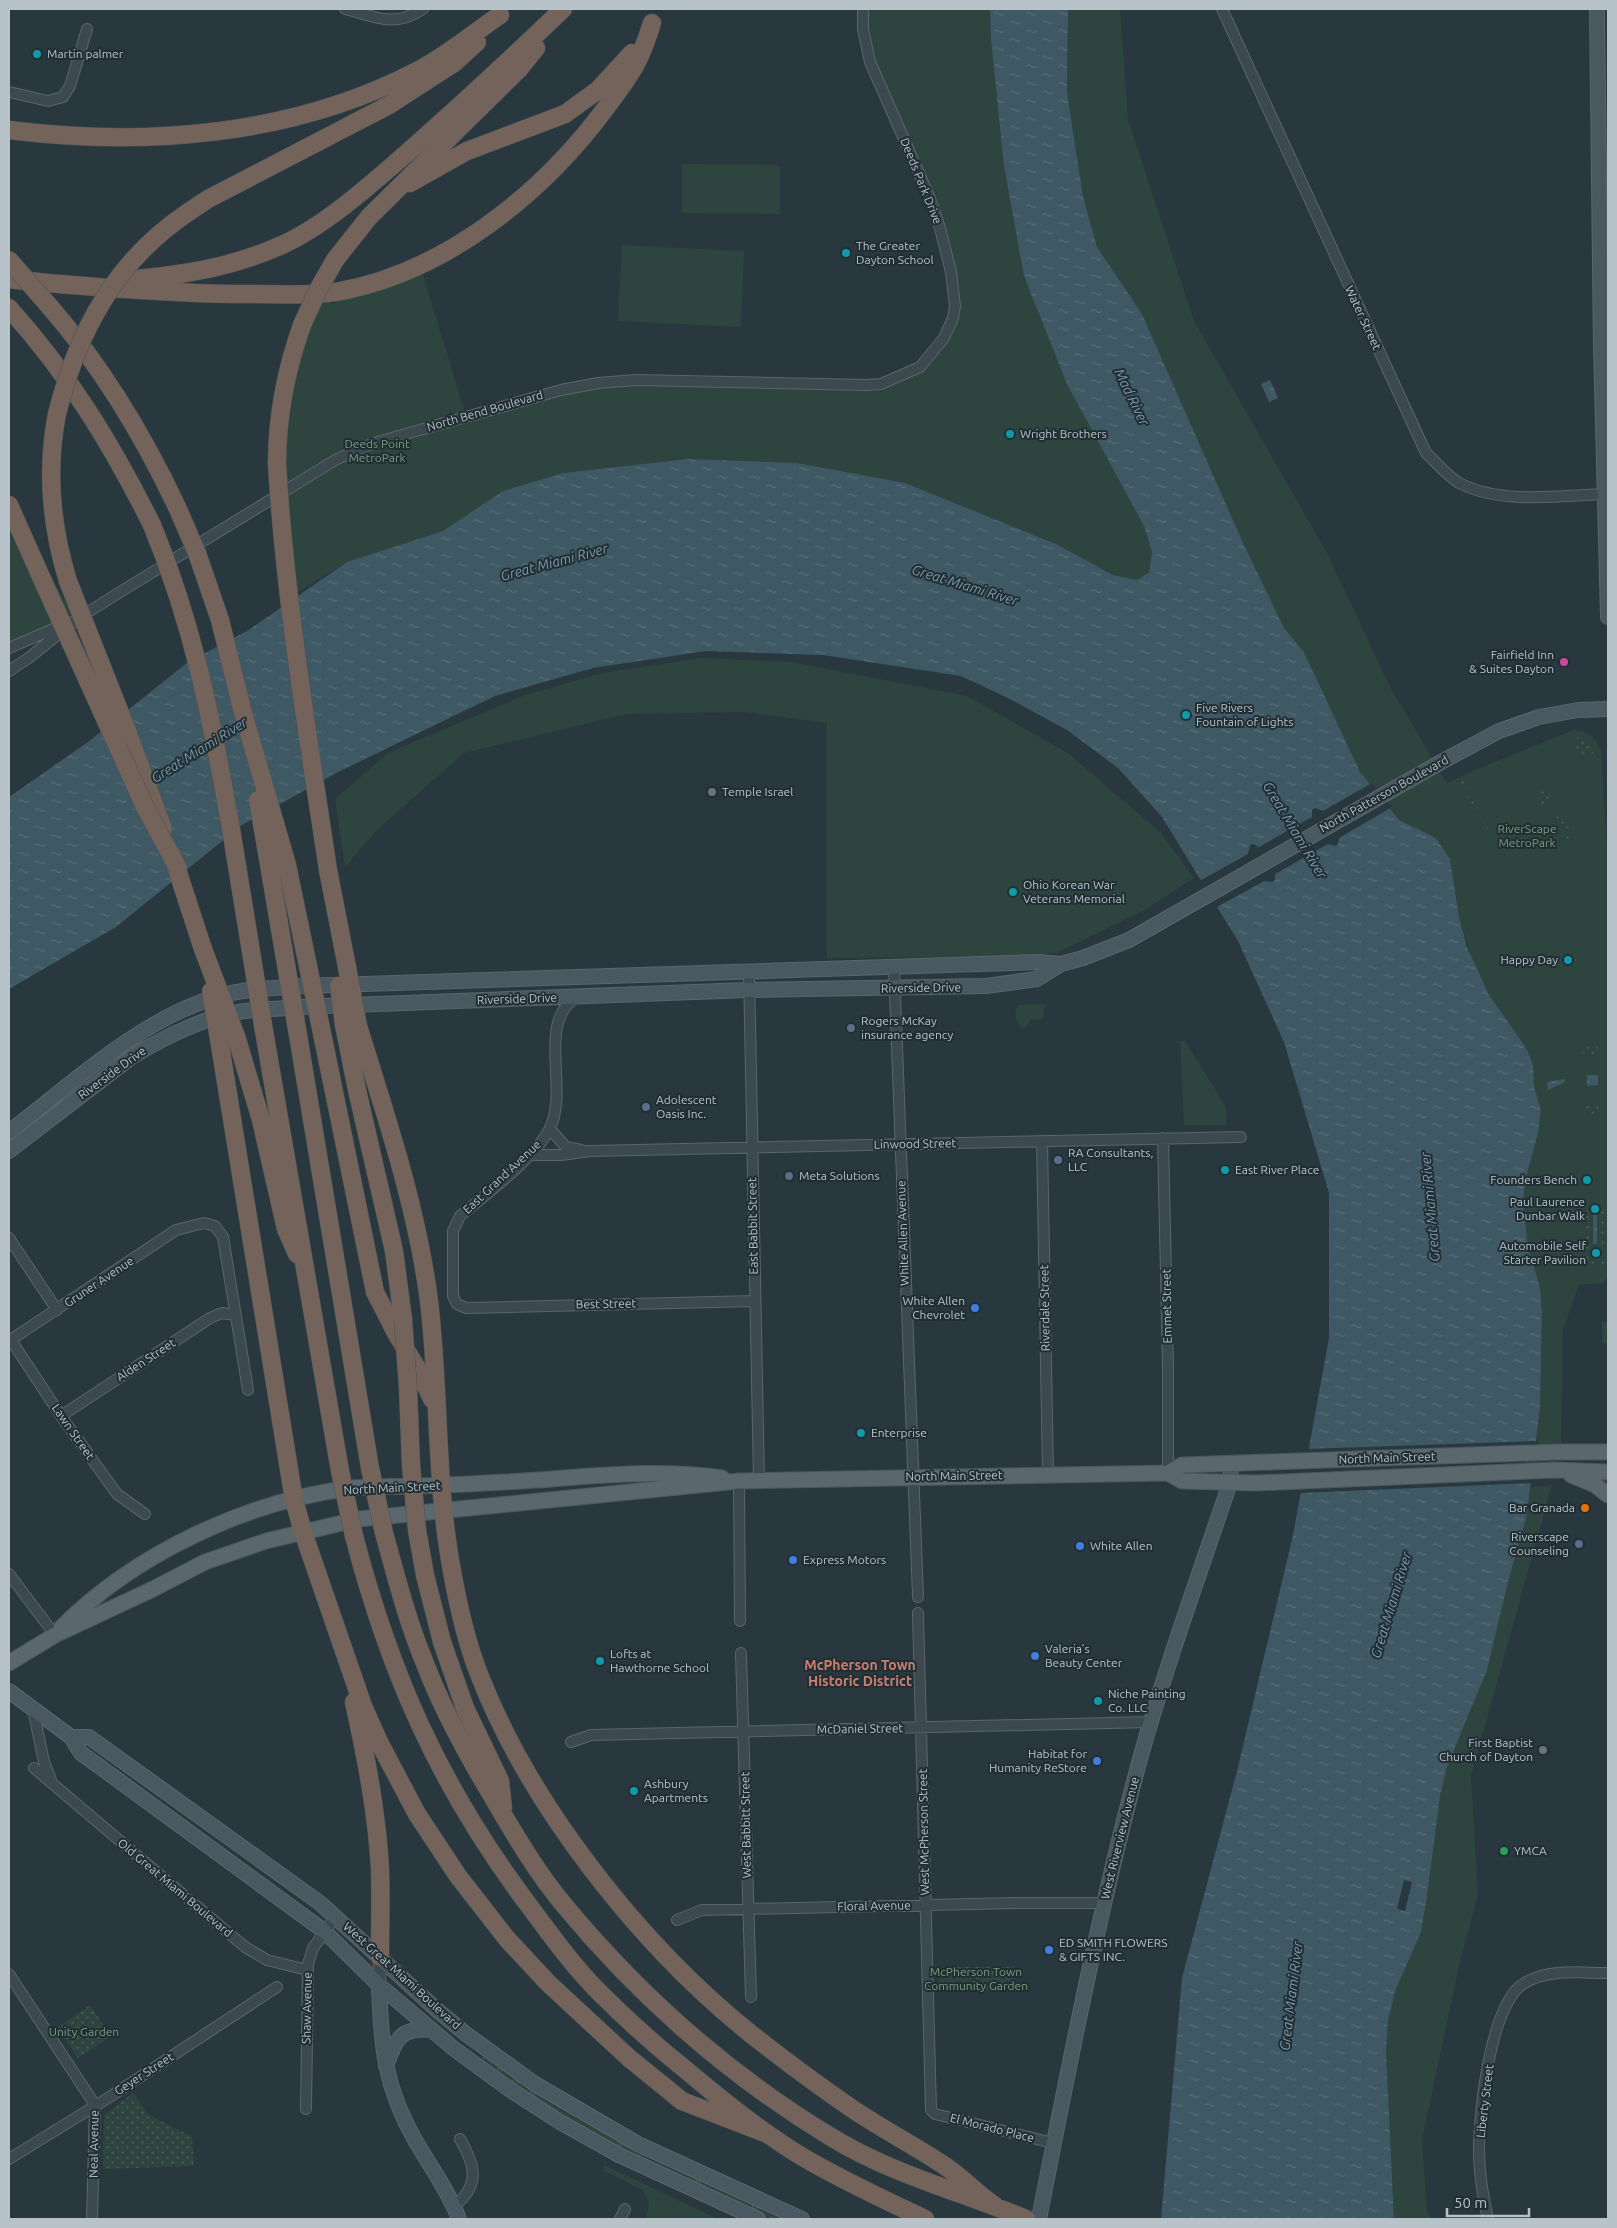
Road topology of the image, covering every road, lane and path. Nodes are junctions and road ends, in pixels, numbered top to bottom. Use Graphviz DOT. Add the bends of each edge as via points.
graph roads {
  1 [pos="345,9"];
  2 [pos="423,9"];
  3 [pos="563,9"];
  4 [pos="567,9"];
  5 [pos="864,9"];
  6 [pos="1222,9"];
  7 [pos="1598,9"];
  8 [pos="503,12"];
  9 [pos="656,16"];
  10 [pos="87,29"];
  11 [pos="9,92"];
  12 [pos="9,130"];
  13 [pos="1603,192"];
  14 [pos="391,195"];
  15 [pos="9,260"];
  16 [pos="9,279"];
  17 [pos="65,284"];
  18 [pos="9,308"];
  19 [pos="791,384"];
  20 [pos="1604,494"];
  21 [pos="9,505"];
  22 [pos="1608,617"];
  23 [pos="78,619"];
  24 [pos="9,648"];
  25 [pos="9,671"];
  26 [pos="1608,708"];
  27 [pos="242,709"];
  28 [pos="178,868"];
  29 [pos="1146,929"];
  30 [pos="1061,964"];
  31 [pos="894,968"];
  32 [pos="749,971"];
  33 [pos="894,988"];
  34 [pos="748,990"];
  35 [pos="575,998"];
  36 [pos="351,1025"];
  37 [pos="228,1038"];
  38 [pos="550,1129"];
  39 [pos="9,1132"];
  40 [pos="1241,1137"];
  41 [pos="1163,1138"];
  42 [pos="1042,1141"];
  43 [pos="900,1144"];
  44 [pos="751,1147"];
  45 [pos="9,1151"];
  46 [pos="590,1151"];
  47 [pos="530,1155"];
  48 [pos="9,1238"];
  49 [pos="304,1268"];
  50 [pos="755,1301"];
  51 [pos="457,1304"];
  52 [pos="57,1310"];
  53 [pos="235,1315"];
  54 [pos="10,1340"];
  55 [pos="248,1390"];
  56 [pos="436,1414"];
  57 [pos="61,1416"];
  58 [pos="1608,1452"];
  59 [pos="1231,1464"];
  60 [pos="1557,1471"];
  61 [pos="1608,1472"];
  62 [pos="1168,1473"];
  63 [pos="1048,1474"];
  64 [pos="912,1477"];
  65 [pos="739,1481"];
  66 [pos="758,1481"];
  67 [pos="1230,1483"];
  68 [pos="441,1485"];
  69 [pos="1608,1495"];
  70 [pos="294,1500"];
  71 [pos="443,1512"];
  72 [pos="145,1514"];
  73 [pos="303,1532"];
  74 [pos="9,1574"];
  75 [pos="918,1597"];
  76 [pos="918,1613"];
  77 [pos="740,1621"];
  78 [pos="54,1635"];
  79 [pos="741,1653"];
  80 [pos="9,1664"];
  81 [pos="351,1672"];
  82 [pos="9,1691"];
  83 [pos="33,1709"];
  84 [pos="1151,1722"];
  85 [pos="921,1727"];
  86 [pos="744,1732"];
  87 [pos="71,1737"];
  88 [pos="571,1742"];
  89 [pos="34,1768"];
  90 [pos="54,1785"];
  91 [pos="504,1816"];
  92 [pos="1104,1903"];
  93 [pos="926,1905"];
  94 [pos="748,1909"];
  95 [pos="336,1916"];
  96 [pos="677,1920"];
  97 [pos="324,1931"];
  98 [pos="380,1957"];
  99 [pos="307,1970"];
  100 [pos="1608,1972"];
  101 [pos="9,1974"];
  102 [pos="379,1986"];
  103 [pos="277,1987"];
  104 [pos="751,1997"];
  105 [pos="432,2030"];
  106 [pos="928,2051"];
  107 [pos="385,2066"];
  108 [pos="95,2105"];
  109 [pos="306,2109"];
  110 [pos="766,2132"];
  111 [pos="460,2139"];
  112 [pos="1053,2143"];
  113 [pos="9,2159"];
  114 [pos="454,2206"];
  115 [pos="995,2206"];
  116 [pos="625,2209"];
  117 [pos="1022,2217"];
  118 [pos="92,2219"];
  119 [pos="460,2219"];
  120 [pos="620,2219"];
  121 [pos="758,2219"];
  122 [pos="802,2219"];
  123 [pos="926,2219"];
  124 [pos="1038,2219"];
  125 [pos="1488,2219"];
  1 -- 2 [label="street" via="398,20 409,18"];
  3 -- 17 [label="highway" via="368,187 327,218 282,245 226,266 171,276"];
  4 -- 14 [label="highway" via="519,69"];
  5 -- 19 [label="street, Deeds Park Drive" via="863,29 870,62 923,181 940,228 954,292 952,318 933,354 920,367 898,378 866,385"];
  6 -- 20 [label="street, Water Street" via="1426,453 1460,484 1481,492 1507,497"];
  7 -- 13 [label="main road"];
  8 -- 12 [label="highway" via="417,71 372,93 287,118 200,134 152,137 72,137"];
  8 -- 28 [label="highway, bridge" via="474,45 428,82 208,199 168,226 141,251 105,296 72,360 57,414 52,453 54,527 68,581"];
  9 -- 14 [label="highway" via="615,74 581,105 552,120 467,151"];
  9 -- 17 [label="highway" via="637,62 622,86 564,159 475,233 420,265 369,284 335,292 302,294 189,294"];
  10 -- 11 [label="street" via="70,86 63,97 48,101"];
  13 -- 20 [label="main road"];
  14 -- 36 [label="highway, bridge" via="359,228 318,290 302,325 283,393 278,432 277,464 292,617"];
  15 -- 27 [label="highway, bridge" via="80,340 141,435 178,507 208,585"];
  16 -- 17 [label="highway"];
  18 -- 49 [label="highway, bridge" via="79,396 116,454 152,525 181,602 205,692 230,823"];
  19 -- 23 [label="street, North Bend Boulevard" via="636,380 598,383 535,397 374,443 336,459 296,482"];
  20 -- 22 [label="main road"];
  21 -- 28 [label="highway, bridge" via="145,807"];
  23 -- 24 [label="street, North Bend Boulevard"];
  23 -- 25 [label="street, North Bend Boulevard"];
  26 -- 29 [label="main road, North Patterson Boulevard" via="1532,719 1499,731"];
  27 -- 56 [label="highway, bridge" via="287,865 375,1292 429,1390"];
  27 -- 91 [label="highway, bridge" via="370,1468 384,1534 423,1659 443,1707"];
  28 -- 37 [label="highway, bridge"];
  29 -- 30 [label="main road, Riverside Drive" via="1110,948"];
  30 -- 31 [label="main road, Riverside Drive" via="1038,962"];
  30 -- 33 [label="main road, Riverside Drive" via="1037,979 1013,984"];
  31 -- 32 [label="main road, Riverside Drive"];
  31 -- 33 [label="street, White Allen Avenue"];
  32 -- 34 [label="street, East Babbit Street"];
  32 -- 39 [label="main road, Riverside Drive" via="302,986 241,992 189,1007 140,1033"];
  33 -- 34 [label="main road, Riverside Drive"];
  33 -- 43 [label="street, White Allen Avenue"];
  34 -- 35 [label="main road, Riverside Drive"];
  34 -- 44 [label="street, East Babbit Street"];
  35 -- 38 [label="street, East Grand Avenue" via="566,1005 558,1019 558,1092"];
  35 -- 45 [label="main road, Riverside Drive" via="299,1007 246,1011 219,1017 168,1036 133,1056"];
  36 -- 56 [label="highway" via="396,1150 416,1225 429,1302"];
  36 -- 91 [label="highway, bridge" via="357,1090 394,1252 404,1319 411,1465 425,1575 442,1642 465,1708 500,1781"];
  37 -- 49 [label="highway" via="261,1120 286,1229"];
  37 -- 70 [label="highway"];
  38 -- 46 [label="street, Linwood Street" via="566,1146"];
  38 -- 47 [label="street, East Grand Avenue"];
  40 -- 41 [label="street, Linwood Street"];
  41 -- 42 [label="street, Linwood Street"];
  41 -- 62 [label="street, Emmet Street"];
  42 -- 43 [label="street, Linwood Street"];
  42 -- 63 [label="street, Riverdale Street"];
  43 -- 44 [label="street, Linwood Street"];
  43 -- 64 [label="street, White Allen Avenue"];
  44 -- 46 [label="street, Linwood Street"];
  44 -- 50 [label="street, East Babbit Street"];
  46 -- 47 [label="street, Linwood Street"];
  47 -- 51 [label="street, East Grand Avenue" via="456,1223 453,1231 453,1296"];
  48 -- 52 [label="street"];
  49 -- 110 [label="highway, bridge" via="340,1471 376,1617 406,1696 440,1768 487,1849 548,1934 599,1992 681,2066"];
  50 -- 51 [label="street, Best Street" via="466,1308"];
  50 -- 66 [label="street, East Babbit Street"];
  52 -- 53 [label="street, Gruner Avenue" via="176,1230 204,1223 215,1226 222,1237"];
  52 -- 54 [label="street, Gruner Avenue"];
  53 -- 55 [label="street"];
  53 -- 57 [label="street, Alden Street" via="222,1313 210,1318"];
  54 -- 57 [label="street, Lawn Street"];
  56 -- 68 [label="highway"];
  57 -- 72 [label="street, Lawn Street" via="117,1494"];
  58 -- 59 [label="main road, North Main Street"];
  59 -- 62 [label="main road, North Main Street" via="1182,1465"];
  59 -- 67 [label="main road, West Riverview Avenue"];
  60 -- 61 [label="main road, North Main Street"];
  60 -- 67 [label="main road, North Main Street"];
  60 -- 69 [label="main road" via="1595,1484"];
  62 -- 63 [label="main road, North Main Street"];
  62 -- 67 [label="main road, North Main Street" via="1182,1481"];
  63 -- 64 [label="main road, North Main Street"];
  64 -- 66 [label="main road, North Main Street"];
  64 -- 75 [label="street"];
  65 -- 66 [label="main road, North Main Street"];
  65 -- 68 [label="main road, North Main Street" via="697,1474"];
  65 -- 71 [label="main road, North Main Street"];
  65 -- 77 [label="street"];
  67 -- 84 [label="main road, West Riverview Avenue"];
  68 -- 70 [label="main road, North Main Street" via="352,1488"];
  68 -- 71 [label="highway"];
  70 -- 73 [label="highway"];
  70 -- 78 [label="main road, North Main Street" via="241,1516 176,1544 115,1582 80,1609"];
  71 -- 73 [label="main road, North Main Street" via="359,1519"];
  71 -- 115 [label="highway" via="464,1628 479,1674 503,1727 522,1764 565,1831 636,1925 749,2032 856,2111 950,2170"];
  73 -- 78 [label="main road, North Main Street" via="205,1562"];
  73 -- 81 [label="highway"];
  74 -- 78 [label="street"];
  76 -- 85 [label="street, West McPherson Street"];
  78 -- 80 [label="main road, North Main Street"];
  79 -- 86 [label="street, West Babbitt Street"];
  81 -- 98 [label="highway" via="350,1689 377,1837"];
  81 -- 110 [label="highway" via="379,1742 418,1814 458,1876 518,1951 602,2034 682,2101"];
  82 -- 83 [label="main road, West Great Miami Boulevard"];
  83 -- 87 [label="main road, West Great Miami Boulevard"];
  83 -- 90 [label="street, Old Great Miami Boulevard" via="46,1770"];
  84 -- 85 [label="street, McDaniel Street"];
  84 -- 92 [label="main road, West Riverview Avenue"];
  85 -- 86 [label="street, McDaniel Street"];
  85 -- 93 [label="street, West McPherson Street"];
  86 -- 88 [label="street, McDaniel Street" via="591,1735"];
  86 -- 94 [label="street, West Babbitt Street"];
  87 -- 95 [label="main road, West Great Miami Boulevard" via="89,1737"];
  87 -- 97 [label="main road, West Great Miami Boulevard" via="81,1754"];
  89 -- 90 [label="street, Old Great Miami Boulevard"];
  90 -- 99 [label="street, Old Great Miami Boulevard" via="245,1947 272,1962"];
  91 -- 115 [label="highway" via="563,1904 623,1971 655,2005 736,2073 832,2138 914,2176"];
  92 -- 93 [label="street, Floral Avenue"];
  92 -- 112 [label="main road, West Riverview Avenue"];
  93 -- 94 [label="street, Floral Avenue"];
  93 -- 106 [label="street, West McPherson Street"];
  94 -- 96 [label="street, Floral Avenue" via="702,1910"];
  94 -- 104 [label="street, West Babbitt Street"];
  95 -- 97 [label="street, Shaw Avenue"];
  95 -- 98 [label="main road, West Great Miami Boulevard"];
  97 -- 99 [label="street, Shaw Avenue" via="313,1948"];
  97 -- 102 [label="main road, West Great Miami Boulevard"];
  98 -- 102 [label="street"];
  98 -- 122 [label="main road, West Great Miami Boulevard" via="466,2034 559,2099 638,2144"];
  99 -- 109 [label="street, Shaw Avenue"];
  100 -- 125 [label="street, Liberty Street" via="1552,1973 1538,1977 1517,1988 1500,2018 1482,2112 1480,2174"];
  101 -- 108 [label="street, Neal Avenue"];
  102 -- 105 [label="main road, West Great Miami Boulevard"];
  102 -- 107 [label="main road"];
  103 -- 108 [label="street, Geyer Street"];
  105 -- 107 [label="main road" via="412,2030 402,2034"];
  105 -- 121 [label="main road, West Great Miami Boulevard" via="509,2089 589,2139"];
  106 -- 112 [label="street, El Morado Place" via="930,2104 935,2114"];
  107 -- 114 [label="main road" via="406,2123"];
  108 -- 113 [label="street, Geyer Street"];
  108 -- 118 [label="street, Neal Avenue"];
  110 -- 123 [label="highway" via="845,2181"];
  111 -- 114 [label="street" via="472,2164 472,2184 465,2198"];
  112 -- 124 [label="main road, West Riverview Avenue"];
  114 -- 119 [label="main road"];
  115 -- 117 [label="highway"];
  116 -- 120 [label="street"];
}
